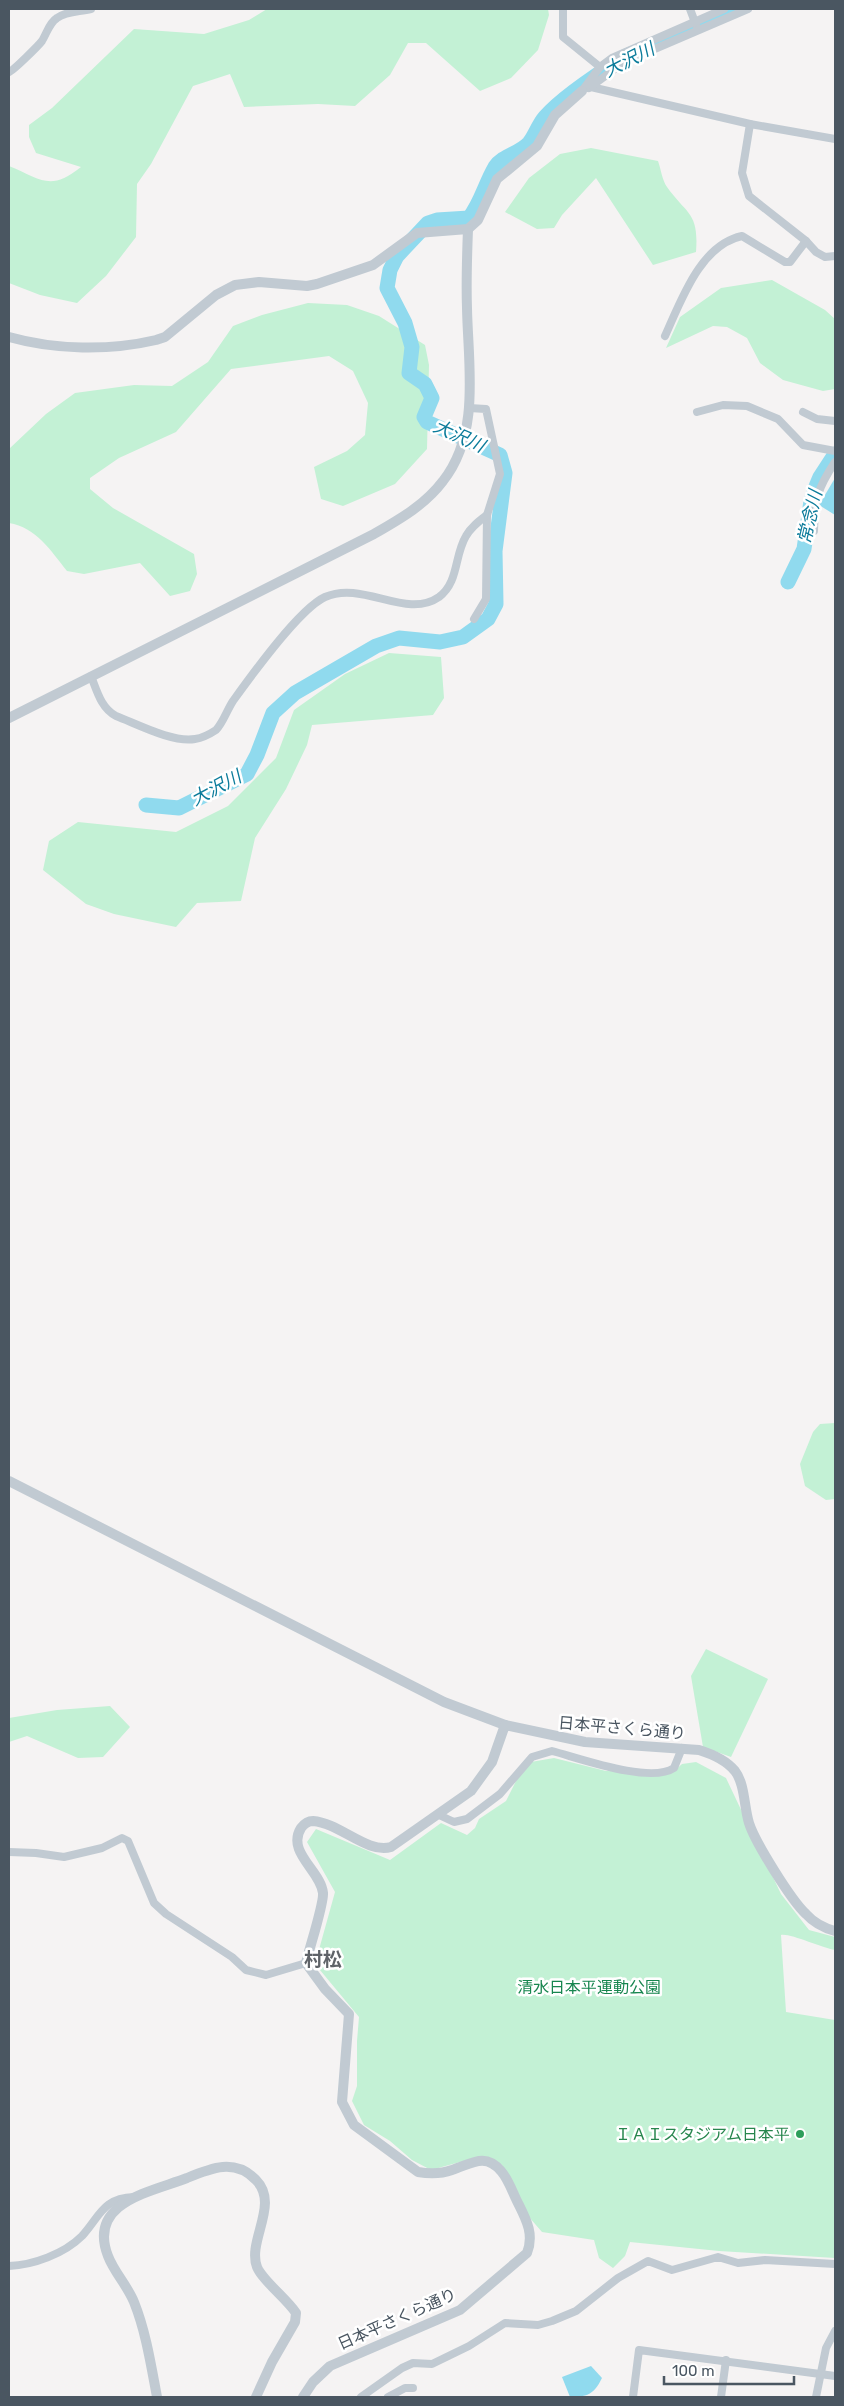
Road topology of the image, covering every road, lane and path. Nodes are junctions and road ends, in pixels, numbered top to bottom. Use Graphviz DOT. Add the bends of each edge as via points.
graph roads {
  1 [pos="91,9"];
  2 [pos="563,9"];
  3 [pos="690,9"];
  4 [pos="724,9"];
  5 [pos="748,9"];
  6 [pos="694,22"];
  7 [pos="698,29"];
  8 [pos="600,67"];
  9 [pos="9,72"];
  10 [pos="587,89"];
  11 [pos="750,124"];
  12 [pos="835,140"];
  13 [pos="468,229"];
  14 [pos="806,241"];
  15 [pos="835,256"];
  16 [pos="665,336"];
  17 [pos="9,337"];
  18 [pos="469,408"];
  19 [pos="697,412"];
  20 [pos="803,412"];
  21 [pos="835,421"];
  22 [pos="835,451"];
  23 [pos="835,462"];
  24 [pos="487,515"];
  25 [pos="814,531"];
  26 [pos="474,619"];
  27 [pos="91,676"];
  28 [pos="9,718"];
  29 [pos="9,1481"];
  30 [pos="505,1725"];
  31 [pos="682,1748"];
  32 [pos="439,1815"];
  33 [pos="9,1852"];
  34 [pos="835,1931"];
  35 [pos="306,1963"];
  36 [pos="136,2197"];
  37 [pos="835,2264"];
  38 [pos="9,2266"];
  39 [pos="835,2331"];
  40 [pos="726,2360"];
  41 [pos="820,2373"];
  42 [pos="835,2376"];
  43 [pos="412,2388"];
  44 [pos="157,2397"];
  45 [pos="256,2397"];
  46 [pos="303,2397"];
  47 [pos="361,2397"];
  48 [pos="388,2397"];
  49 [pos="634,2397"];
  50 [pos="721,2397"];
  51 [pos="816,2397"];
  1 -- 9 [label="street" via="69,12 52,22 42,42 15,70"];
  2 -- 8 [label="street" via="563,36"];
  3 -- 6 [label="street"];
  4 -- 6 [label="street"];
  5 -- 7 [label="street"];
  6 -- 7 [label="street"];
  6 -- 8 [label="street" via="612,58"];
  7 -- 10 [label="street" via="620,65"];
  8 -- 10 [label="street"];
  10 -- 11 [label="street"];
  10 -- 13 [label="street" via="555,115 537,146 497,179 478,220"];
  11 -- 12 [label="street"];
  11 -- 14 [label="street" via="742,173 745,189 749,196"];
  13 -- 17 [label="street" via="417,233 373,265 317,284 259,282 235,285 216,295 165,337 156,340 93,347 56,346"];
  13 -- 18 [label="street"];
  14 -- 15 [label="street" via="825,257"];
  14 -- 16 [label="street" via="790,262 785,262 742,236 733,238 706,258"];
  18 -- 24 [label="street" via="486,409 500,474"];
  18 -- 27 [label="street" via="467,427 445,480 418,507 374,534"];
  19 -- 22 [label="street" via="723,405 747,406 778,419 803,445"];
  20 -- 21 [label="street" via="818,419"];
  23 -- 25 [label="street" via="815,501"];
  24 -- 26 [label="street" via="486,599"];
  24 -- 27 [label="street" via="465,536 450,585 429,603 404,604 358,593 326,597 305,612 246,682 217,729 207,735 182,740 108,712"];
  27 -- 28 [label="street"];
  29 -- 30 [label="street, 日本平さくら通り" via="444,1702"];
  30 -- 31 [label="street, 日本平さくら通り" via="585,1742"];
  30 -- 32 [label="street" via="485,1775 471,1791"];
  31 -- 32 [label="street" via="674,1768 643,1774 552,1751 542,1752 525,1763 500,1794 467,1819 454,1822"];
  31 -- 34 [label="street, 日本平さくら通り" via="712,1754 735,1771 757,1842 805,1914 824,1928"];
  32 -- 35 [label="street" via="384,1849 365,1844 320,1822 310,1821 302,1826 297,1844 307,1865 322,1883 323,1896"];
  33 -- 35 [label="street" via="36,1852 64,1858 102,1848 122,1838 128,1841 154,1903 246,1970 266,1975"];
  35 -- 46 [label="street, 日本平さくら通り" via="349,2014 342,2102 354,2125 418,2172 442,2173 481,2159 493,2163 507,2179 531,2235 526,2253 460,2310 330,2366"];
  36 -- 38 [label="street" via="121,2197 106,2206 80,2238 43,2260"];
  36 -- 44 [label="street" via="121,2204 107,2220 104,2241 108,2256 136,2307"];
  36 -- 45 [label="street" via="225,2165 246,2170 258,2181 264,2195 264,2210 255,2258 257,2268 296,2313 295,2322"];
  37 -- 47 [label="street" via="765,2260 738,2263 718,2257 672,2270 648,2261 618,2278 576,2310 538,2324 506,2323 432,2364 413,2364 402,2368"];
  39 -- 41 [label="street" via="826,2348"];
  40 -- 41 [label="street"];
  40 -- 49 [label="street" via="640,2350"];
  40 -- 50 [label="street"];
  41 -- 42 [label="street"];
  41 -- 51 [label="street"];
  43 -- 48 [label="street"];
}
